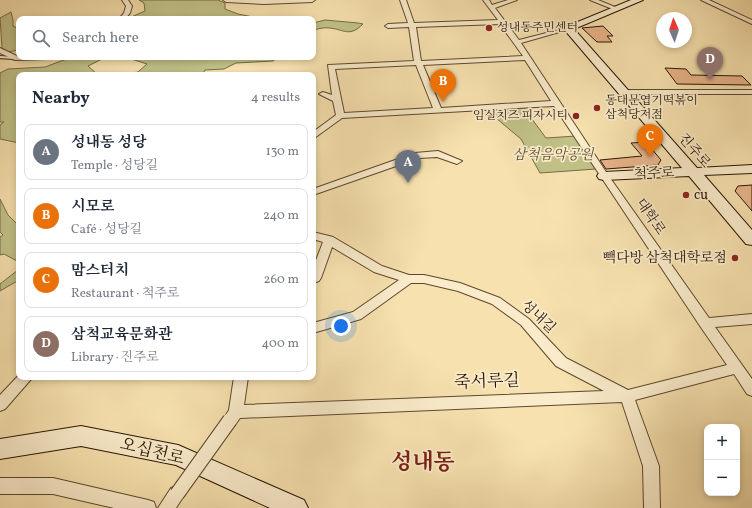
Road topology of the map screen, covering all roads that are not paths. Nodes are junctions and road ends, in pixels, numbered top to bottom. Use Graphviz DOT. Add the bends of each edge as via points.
graph roads {
  1 [pos="125,0"];
  2 [pos="226,0"];
  3 [pos="312,0"];
  4 [pos="403,0"];
  5 [pos="486,0"];
  6 [pos="514,0"];
  7 [pos="593,0"];
  8 [pos="638,0"];
  9 [pos="717,0"];
  10 [pos="707,1"];
  11 [pos="491,7"];
  12 [pos="617,9"];
  13 [pos="124,16"];
  14 [pos="502,22"];
  15 [pos="752,22"];
  16 [pos="412,25"];
  17 [pos="388,26"];
  18 [pos="568,28"];
  19 [pos="517,42"];
  20 [pos="0,50"];
  21 [pos="0,57"];
  22 [pos="15,58"];
  23 [pos="528,58"];
  24 [pos="418,62"];
  25 [pos="622,92"];
  26 [pos="752,92"];
  27 [pos="323,94"];
  28 [pos="337,100"];
  29 [pos="558,103"];
  30 [pos="438,110"];
  31 [pos="340,116"];
  32 [pos="316,134"];
  33 [pos="457,161"];
  34 [pos="752,169"];
  35 [pos="692,172"];
  36 [pos="604,176"];
  37 [pos="316,191"];
  38 [pos="748,230"];
  39 [pos="316,236"];
  40 [pos="329,240"];
  41 [pos="752,240"];
  42 [pos="316,278"];
  43 [pos="410,279"];
  44 [pos="752,320"];
  45 [pos="704,323"];
  46 [pos="316,327"];
  47 [pos="736,368"];
  48 [pos="23,380"];
  49 [pos="240,380"];
  50 [pos="752,390"];
  51 [pos="627,396"];
  52 [pos="0,405"];
  53 [pos="233,416"];
  54 [pos="0,449"];
  55 [pos="0,486"];
  56 [pos="148,508"];
  57 [pos="166,508"];
  58 [pos="296,508"];
  59 [pos="652,508"];
  1 -- 13 [label="street" via="130,6"];
  2 -- 3 [label="street"];
  4 -- 16 [label="street"];
  5 -- 11 [label="street, 대학로"];
  6 -- 11 [label="street"];
  7 -- 12 [label="street"];
  8 -- 12 [label="street"];
  9 -- 10 [label="street"];
  10 -- 15 [label="street"];
  11 -- 14 [label="street, 대학로"];
  12 -- 18 [label="street"];
  14 -- 16 [label="street"];
  14 -- 19 [label="street, 대학로"];
  16 -- 17 [label="street"];
  16 -- 24 [label="street"];
  18 -- 19 [label="street"];
  18 -- 25 [label="street, 진주로"];
  19 -- 23 [label="street, 대학로"];
  20 -- 22 [label="street"];
  21 -- 22 [label="lane"];
  23 -- 24 [label="street"];
  23 -- 29 [label="street, 대학로"];
  24 -- 28 [label="street" via="331,67"];
  24 -- 30 [label="street"];
  25 -- 26 [label="street"];
  25 -- 35 [label="street, 진주로"];
  27 -- 28 [label="street"];
  28 -- 31 [label="street"];
  29 -- 30 [label="street"];
  29 -- 36 [label="street, 대학로"];
  30 -- 31 [label="street"];
  31 -- 32 [label="street"];
  33 -- 37 [label="street" via="438,154 418,155"];
  34 -- 35 [label="street, 척주로"];
  35 -- 36 [label="street, 척주로"];
  35 -- 38 [label="street, 진주로"];
  36 -- 45 [label="street, 대학로"];
  38 -- 41 [label="street, 진주로"];
  39 -- 40 [label="street, 성내길"];
  40 -- 42 [label="street"];
  40 -- 43 [label="street, 성내길" via="378,269"];
  43 -- 46 [label="street" via="357,316"];
  43 -- 51 [label="street, 성내길" via="460,287 496,301 524,322 561,362"];
  44 -- 45 [label="street"];
  45 -- 47 [label="street, 대학로"];
  47 -- 50 [label="street, 대학로"];
  47 -- 51 [label="street, 죽서루길"];
  48 -- 52 [label="street"];
  49 -- 53 [label="street"];
  51 -- 53 [label="street, 죽서루길"];
  51 -- 59 [label="street" via="651,466"];
  53 -- 57 [label="street, bridge"];
  54 -- 58 [label="street, 오십천로" via="81,436 178,455"];
  55 -- 56 [label="street" via="53,486"];
}
